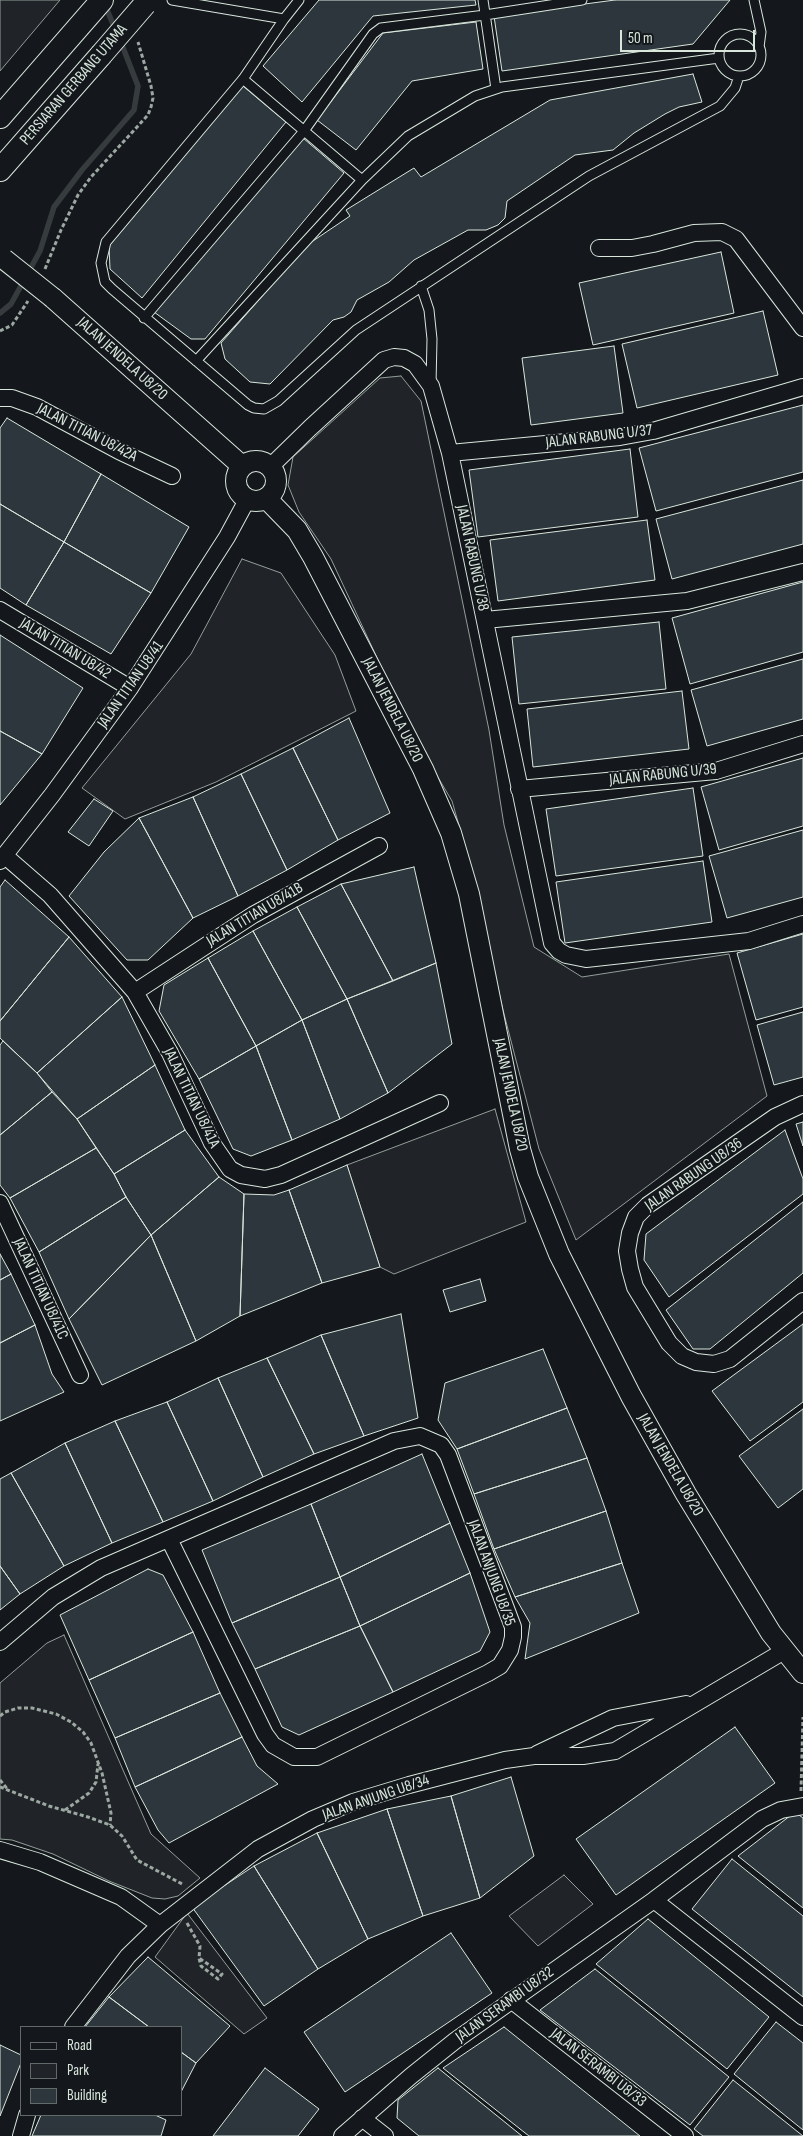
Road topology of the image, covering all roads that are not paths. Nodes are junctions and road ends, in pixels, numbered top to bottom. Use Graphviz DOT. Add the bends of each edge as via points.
graph roads {
  1 [pos="102,0"];
  2 [pos="172,0"];
  3 [pos="299,0"];
  4 [pos="483,0"];
  5 [pos="582,0"];
  6 [pos="754,0"];
  7 [pos="147,2"];
  8 [pos="485,15"];
  9 [pos="284,19"];
  10 [pos="760,47"];
  11 [pos="719,58"];
  12 [pos="739,76"];
  13 [pos="243,79"];
  14 [pos="496,89"];
  15 [pos="0,117"];
  16 [pos="304,131"];
  17 [pos="0,170"];
  18 [pos="362,180"];
  19 [pos="599,248"];
  20 [pos="2,257"];
  21 [pos="421,286"];
  22 [pos="144,318"];
  23 [pos="803,328"];
  24 [pos="196,361"];
  25 [pos="431,386"];
  26 [pos="803,387"];
  27 [pos="0,398"];
  28 [pos="450,453"];
  29 [pos="242,466"];
  30 [pos="270,467"];
  31 [pos="172,476"];
  32 [pos="257,499"];
  33 [pos="803,572"];
  34 [pos="0,610"];
  35 [pos="485,620"];
  36 [pos="130,688"];
  37 [pos="803,744"];
  38 [pos="520,789"];
  39 [pos="379,846"];
  40 [pos="2,858"];
  41 [pos="803,924"];
  42 [pos="134,992"];
  43 [pos="440,1103"];
  44 [pos="803,1104"];
  45 [pos="0,1203"];
  46 [pos="803,1301"];
  47 [pos="80,1375"];
  48 [pos="169,1539"];
  49 [pos="0,1642"];
  50 [pos="784,1651"];
  51 [pos="803,1673"];
  52 [pos="705,1698"];
  53 [pos="534,1756"];
  54 [pos="802,1806"];
  55 [pos="0,1850"];
  56 [pos="654,1900"];
  57 [pos="160,1925"];
  58 [pos="511,2000"];
  59 [pos="803,2017"];
  60 [pos="74,2026"];
  61 [pos="27,2116"];
  62 [pos="362,2118"];
  63 [pos="21,2136"];
  64 [pos="342,2136"];
  65 [pos="385,2136"];
  66 [pos="685,2136"];
  1 -- 15 [label="main road"];
  2 -- 9 [label="lane"];
  3 -- 9 [label="lane"];
  4 -- 8 [label="lane"];
  5 -- 8 [label="lane"];
  6 -- 10 [label="lane" via="760,25"];
  7 -- 17 [label="main road, PERSIARAN GERBANG UTAMA, bridge"];
  8 -- 14 [label="lane"];
  8 -- 16 [label="lane" via="381,28 373,34"];
  9 -- 13 [label="lane"];
  10 -- 11 [label="lane" via="751,37 738,34 726,40"];
  10 -- 12 [label="lane" via="757,67"];
  11 -- 12 [label="lane" via="724,69"];
  11 -- 14 [label="lane"];
  12 -- 21 [label="lane" via="735,88 720,106 589,176"];
  13 -- 16 [label="lane"];
  13 -- 22 [label="lane" via="106,242 100,263 105,282"];
  14 -- 18 [label="lane" via="475,96 408,136"];
  16 -- 18 [label="lane"];
  16 -- 22 [label="lane"];
  18 -- 24 [label="lane"];
  19 -- 23 [label="street" via="632,248 694,233 722,232 736,239"];
  20 -- 29 [label="street, JALAN JENDELA U8/20, bridge" via="53,298"];
  21 -- 24 [label="lane" via="356,330 278,401 264,409 248,405"];
  21 -- 25 [label="lane" via="429,310 432,339"];
  22 -- 24 [label="lane"];
  25 -- 28 [label="street, JALAN RABUNG U/38"];
  25 -- 30 [label="street, JALAN RABUNG U/38" via="415,364 404,358 384,360"];
  26 -- 28 [label="street, JALAN RABUNG U/37" via="653,431"];
  27 -- 31 [label="street, JALAN TITIAN U8/42A" via="12,398 37,407"];
  28 -- 35 [label="street, JALAN RABUNG U/38"];
  29 -- 30 [label="street" via="256,461"];
  29 -- 32 [label="street" via="236,476 238,492"];
  30 -- 32 [label="street" via="276,478 274,490"];
  32 -- 36 [label="street, JALAN TITIAN U8/41" via="227,537"];
  32 -- 50 [label="street, JALAN JENDELA U8/20" via="297,530 423,769 452,833 471,904 520,1148 528,1177 559,1254 631,1396 686,1494"];
  33 -- 35 [label="street" via="687,601"];
  34 -- 36 [label="street, JALAN TITIAN U8/42"];
  35 -- 38 [label="street, JALAN RABUNG U/38"];
  36 -- 40 [label="street, JALAN TITIAN U8/41"];
  37 -- 38 [label="street, JALAN RABUNG U/39" via="716,771"];
  38 -- 41 [label="street, JALAN RABUNG U/38" via="552,943 566,955 586,959 749,941"];
  39 -- 42 [label="street, JALAN TITIAN U8/41B" via="253,915"];
  40 -- 42 [label="street, JALAN TITIAN U8/41A" via="50,895"];
  42 -- 43 [label="street, JALAN TITIAN U8/41A" via="170,1053 212,1142 230,1169 241,1176 265,1179 282,1175"];
  44 -- 46 [label="street, JALAN RABUNG U8/36" via="776,1117 648,1205 636,1216 628,1251 635,1287 669,1343 682,1356 696,1362 714,1364 730,1358"];
  45 -- 47 [label="street, JALAN TITIAN U8/41C"];
  48 -- 48 [label="street, JALAN ANJUNG U8/35" via="394,1440 420,1436 441,1445 448,1455 513,1627 510,1650 500,1666 488,1674 317,1757 294,1757 273,1745 265,1734"];
  48 -- 49 [label="street, JALAN ANJUNG U8/35" via="93,1573 53,1598"];
  50 -- 51 [label="street, JALAN JENDELA U8/20"];
  50 -- 52 [label="street, JALAN ANJUNG U8/34"];
  52 -- 53 [label="street, JALAN ANJUNG U8/34" via="613,1718"];
  52 -- 53 [label="street, JALAN ANJUNG U8/34" via="614,1751 583,1756"];
  53 -- 57 [label="street, JALAN ANJUNG U8/34" via="457,1771 354,1802 313,1819 258,1849"];
  54 -- 56 [label="street, JALAN SERAMBI U8/32" via="781,1810 762,1819"];
  55 -- 57 [label="street" via="40,1862 120,1897"];
  56 -- 58 [label="street, JALAN SERAMBI U8/32"];
  56 -- 59 [label="street"];
  57 -- 60 [label="street, JALAN ANJUNG U8/34" via="128,1956"];
  58 -- 62 [label="street, JALAN SERAMBI U8/32" via="411,2076"];
  58 -- 66 [label="street, JALAN SERAMBI U8/33"];
  61 -- 63 [label="street"];
  62 -- 64 [label="street, JALAN SERAMBI U8/32"];
  62 -- 65 [label="street"];
}
